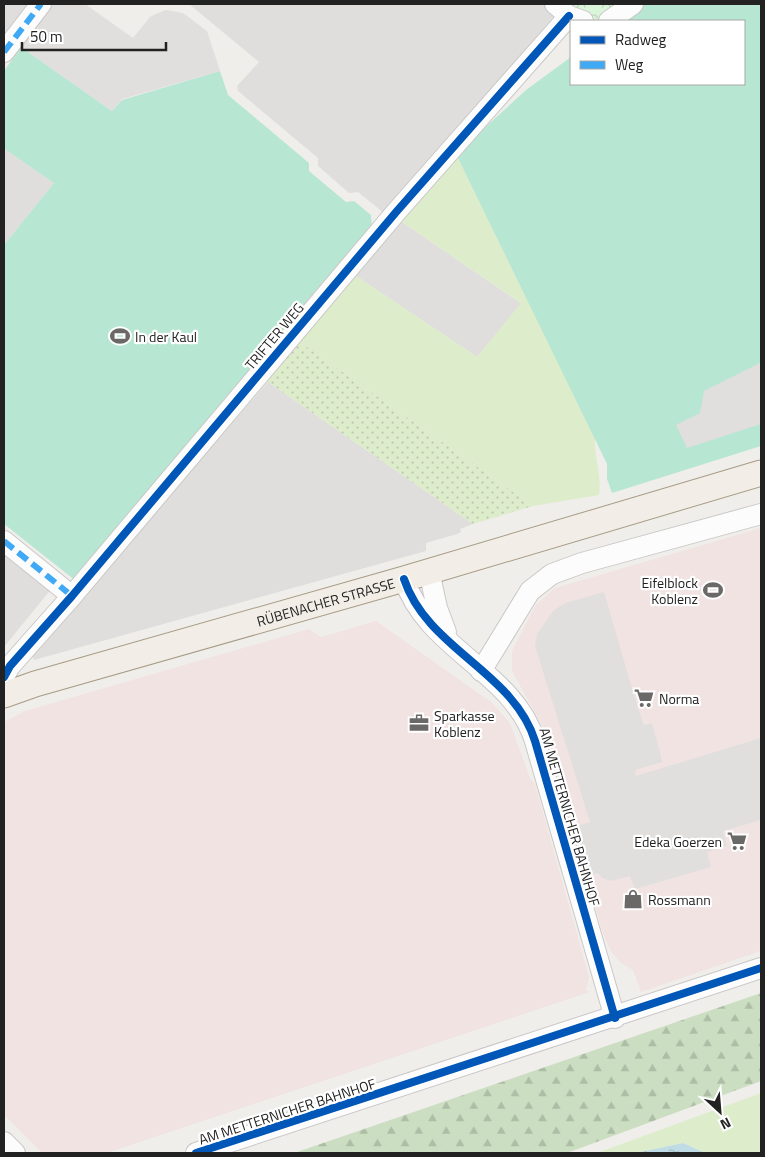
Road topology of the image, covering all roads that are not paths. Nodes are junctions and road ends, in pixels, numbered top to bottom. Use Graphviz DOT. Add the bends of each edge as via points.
graph roads {
  1 [pos="40,4"];
  2 [pos="633,4"];
  3 [pos="569,14"];
  4 [pos="610,20"];
  5 [pos="4,52"];
  6 [pos="761,473"];
  7 [pos="761,514"];
  8 [pos="4,541"];
  9 [pos="429,571"];
  10 [pos="404,579"];
  11 [pos="72,596"];
  12 [pos="451,643"];
  13 [pos="481,671"];
  14 [pos="4,677"];
  15 [pos="4,695"];
  16 [pos="761,968"];
  17 [pos="615,1018"];
  18 [pos="4,1142"];
  19 [pos="15,1153"];
  20 [pos="196,1153"];
  1 -- 5 [label="street"];
  2 -- 4 [label="street"];
  3 -- 11 [label="street, TRIFTER WEG" via="397,211"];
  6 -- 9 [label="main road, RÜBENACHER STRASSE"];
  7 -- 13 [label="street" via="552,574 530,591"];
  8 -- 11 [label="street"];
  9 -- 10 [label="main road, RÜBENACHER STRASSE"];
  9 -- 12 [label="street, AM METTERNICHER BAHNHOF" via="437,608"];
  10 -- 12 [label="street, AM METTERNICHER BAHNHOF" via="416,603"];
  10 -- 15 [label="main road, RÜBENACHER STRASSE"];
  11 -- 14 [label="street, TRIFTER WEG"];
  12 -- 13 [label="street, AM METTERNICHER BAHNHOF"];
  13 -- 17 [label="street, AM METTERNICHER BAHNHOF" via="518,704 531,727"];
  16 -- 17 [label="street, AM METTERNICHER BAHNHOF"];
  17 -- 20 [label="street, AM METTERNICHER BAHNHOF"];
  18 -- 19 [label="street"];
}
